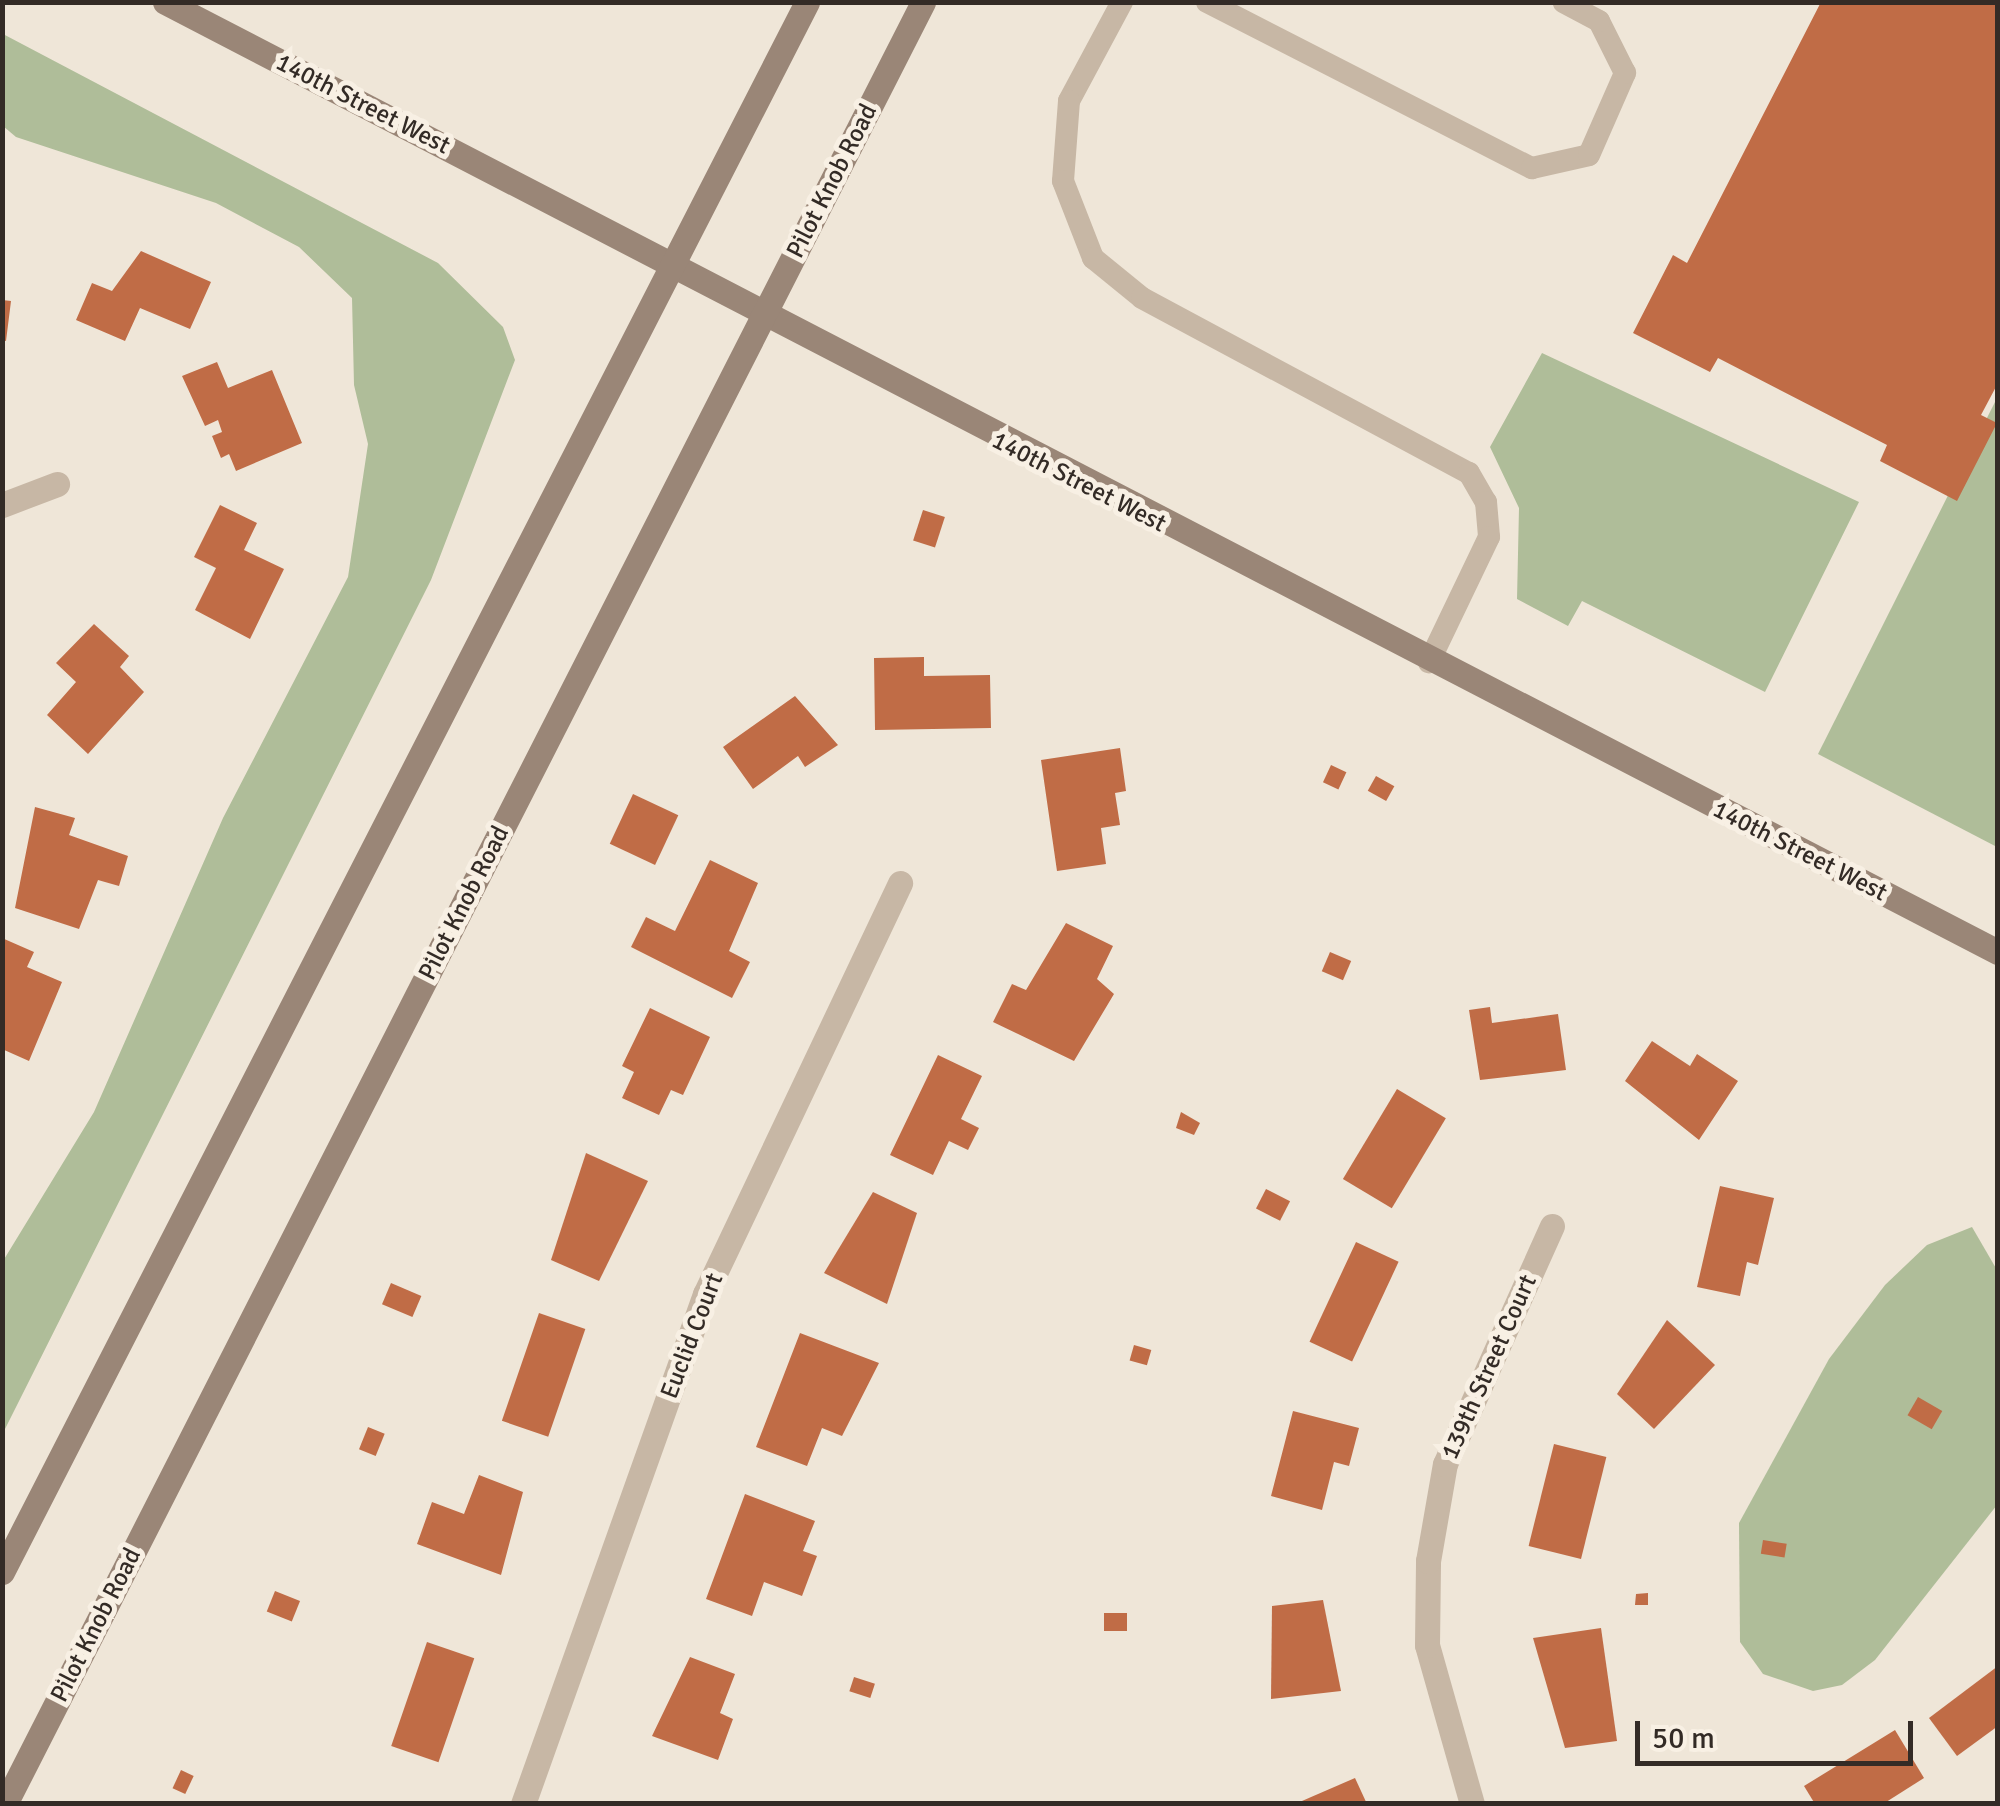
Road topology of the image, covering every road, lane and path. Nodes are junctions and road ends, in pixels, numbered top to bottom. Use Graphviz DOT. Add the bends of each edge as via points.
graph roads {
  1 [pos="165,2"];
  2 [pos="807,2"];
  3 [pos="923,2"];
  4 [pos="1122,2"];
  5 [pos="1207,2"];
  6 [pos="1564,2"];
  7 [pos="674,264"];
  8 [pos="764,316"];
  9 [pos="56,484"];
  10 [pos="2,505"];
  11 [pos="1429,662"];
  12 [pos="900,884"];
  13 [pos="1998,952"];
  14 [pos="1552,1226"];
  15 [pos="2,1572"];
  16 [pos="5,1804"];
  17 [pos="522,1804"];
  18 [pos="1472,1804"];
  1 -- 7 [label="main road, 140th Street West"];
  2 -- 7 [label="main road"];
  3 -- 8 [label="main road, Pilot Knob Road"];
  4 -- 11 [label="lane" via="1070,101 1062,181 1093,258 1142,298 1469,473 1486,502 1490,537"];
  5 -- 6 [label="lane" via="1532,168 1589,155 1625,73 1599,20"];
  7 -- 8 [label="main road, 140th Street West"];
  7 -- 15 [label="main road"];
  8 -- 11 [label="main road, 140th Street West"];
  8 -- 16 [label="main road, Pilot Knob Road"];
  9 -- 10 [label="street"];
  11 -- 13 [label="main road, 140th Street West"];
  12 -- 17 [label="street, Euclid Court" via="706,1294"];
  14 -- 18 [label="street, 139th Street Court" via="1445,1464 1428,1561 1428,1645"];
}
